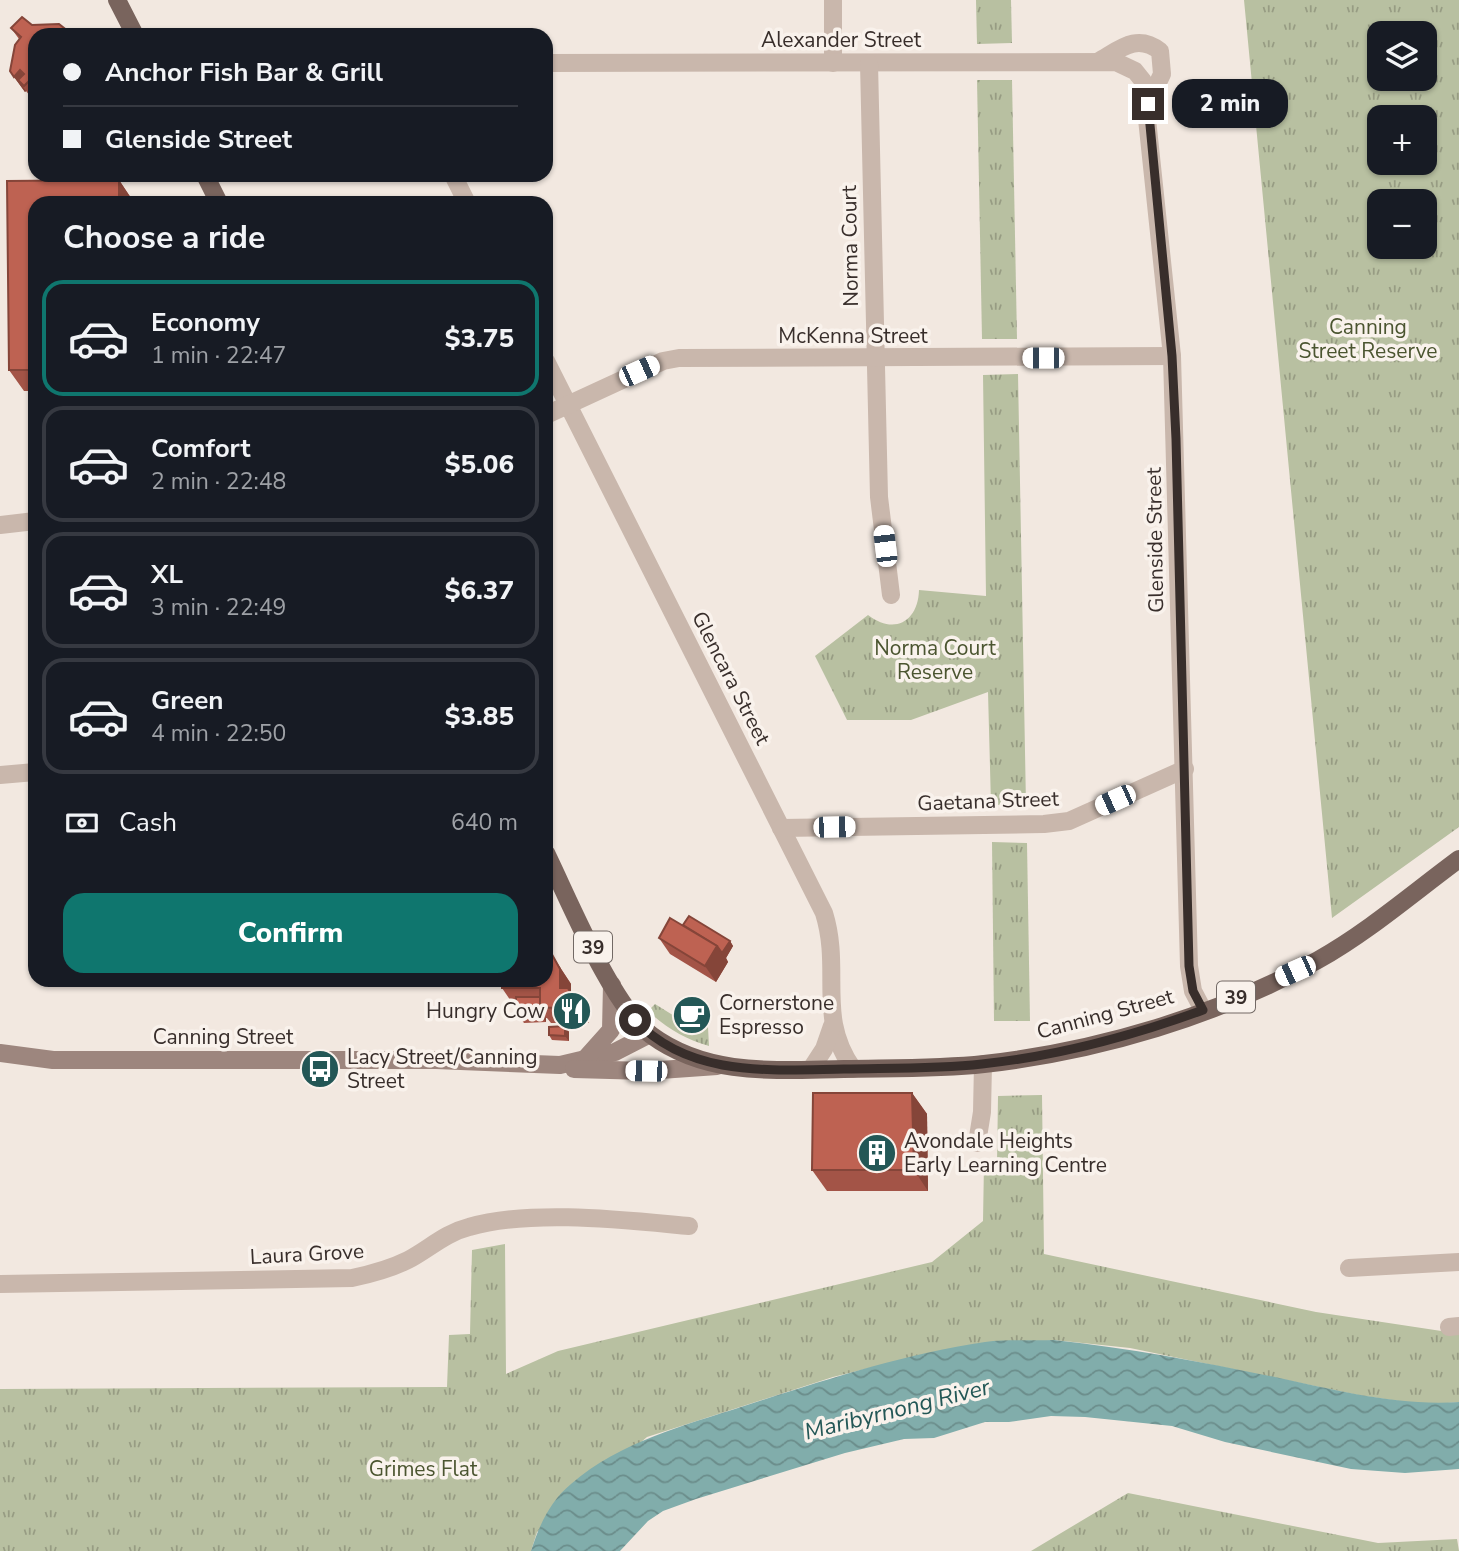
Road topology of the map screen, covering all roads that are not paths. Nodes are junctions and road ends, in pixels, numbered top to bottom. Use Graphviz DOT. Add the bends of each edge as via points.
graph roads {
  1 [pos="117,0"];
  2 [pos="833,0"];
  3 [pos="131,28"];
  4 [pos="1097,62"];
  5 [pos="553,63"];
  6 [pos="834,63"];
  7 [pos="869,63"];
  8 [pos="1135,71"];
  9 [pos="1148,104"];
  10 [pos="1172,356"];
  11 [pos="876,359"];
  12 [pos="553,376"];
  13 [pos="567,404"];
  14 [pos="553,411"];
  15 [pos="0,511"];
  16 [pos="28,513"];
  17 [pos="28,522"];
  18 [pos="0,525"];
  19 [pos="891,595"];
  20 [pos="1185,769"];
  21 [pos="28,773"];
  22 [pos="0,775"];
  23 [pos="782,828"];
  24 [pos="1459,859"];
  25 [pos="553,867"];
  26 [pos="612,985"];
  27 [pos="1203,1010"];
  28 [pos="832,1026"];
  29 [pos="650,1034"];
  30 [pos="0,1053"];
  31 [pos="53,1060"];
  32 [pos="581,1062"];
  33 [pos="982,1064"];
  34 [pos="560,1065"];
  35 [pos="719,1066"];
  36 [pos="0,1068"];
  37 [pos="811,1069"];
  38 [pos="853,1069"];
  39 [pos="977,1143"];
  40 [pos="689,1226"];
  41 [pos="1459,1262"];
  42 [pos="1349,1268"];
  43 [pos="0,1284"];
  1 -- 3 [label="main road"];
  2 -- 6 [label="street"];
  4 -- 7 [label="street, Alexander Street"];
  4 -- 8 [label="street, Alexander Street" via="1116,62"];
  4 -- 9 [label="street" via="1129,43 1141,41 1160,51 1162,74"];
  5 -- 6 [label="street, Alexander Street"];
  6 -- 7 [label="street, Alexander Street"];
  7 -- 11 [label="street, Norma Court"];
  8 -- 9 [label="street, Glenside Street" via="1143,81"];
  9 -- 10 [label="street, Glenside Street"];
  10 -- 11 [label="street, McKenna Street"];
  10 -- 20 [label="street, Glenside Street"];
  11 -- 13 [label="street, McKenna Street" via="663,360"];
  11 -- 19 [label="street, Norma Court" via="879,497"];
  12 -- 13 [label="street, Glencara Street"];
  13 -- 14 [label="street, McKenna Street"];
  13 -- 23 [label="street, Glencara Street"];
  15 -- 16 [label="street"];
  17 -- 18 [label="street"];
  20 -- 23 [label="street, Gaetana Street" via="1069,821"];
  20 -- 27 [label="street, Glenside Street" via="1189,966 1193,991"];
  21 -- 22 [label="street"];
  23 -- 28 [label="street, Glencara Street" via="829,929"];
  24 -- 27 [label="main road, Canning Street / 39" via="1319,959"];
  25 -- 26 [label="main road, 39"];
  26 -- 29 [label="main road, 39" via="633,1018"];
  26 -- 32 [label="street" via="611,1030"];
  27 -- 33 [label="main road, Canning Street / 39" via="1085,1047"];
  28 -- 37 [label="street, Glencara Street"];
  28 -- 38 [label="street, Glencara Street" via="837,1046"];
  29 -- 32 [label="street, Canning Street" via="615,1052"];
  29 -- 35 [label="main road, Canning Street / 39" via="686,1055"];
  30 -- 31 [label="street, Canning Street"];
  31 -- 34 [label="street, Canning Street" via="436,1060"];
  31 -- 36 [label="street, Canning Street"];
  32 -- 34 [label="street, Canning Street"];
  33 -- 38 [label="main road, Canning Street / 39"];
  33 -- 39 [label="street"];
  34 -- 35 [label="street, Canning Street" via="646,1071"];
  35 -- 37 [label="main road, Canning Street / 39"];
  37 -- 38 [label="main road, Canning Street / 39"];
  40 -- 43 [label="street, Laura Grove" via="527,1218 470,1226 440,1238 410,1259 352,1278"];
  41 -- 42 [label="street"];
}
